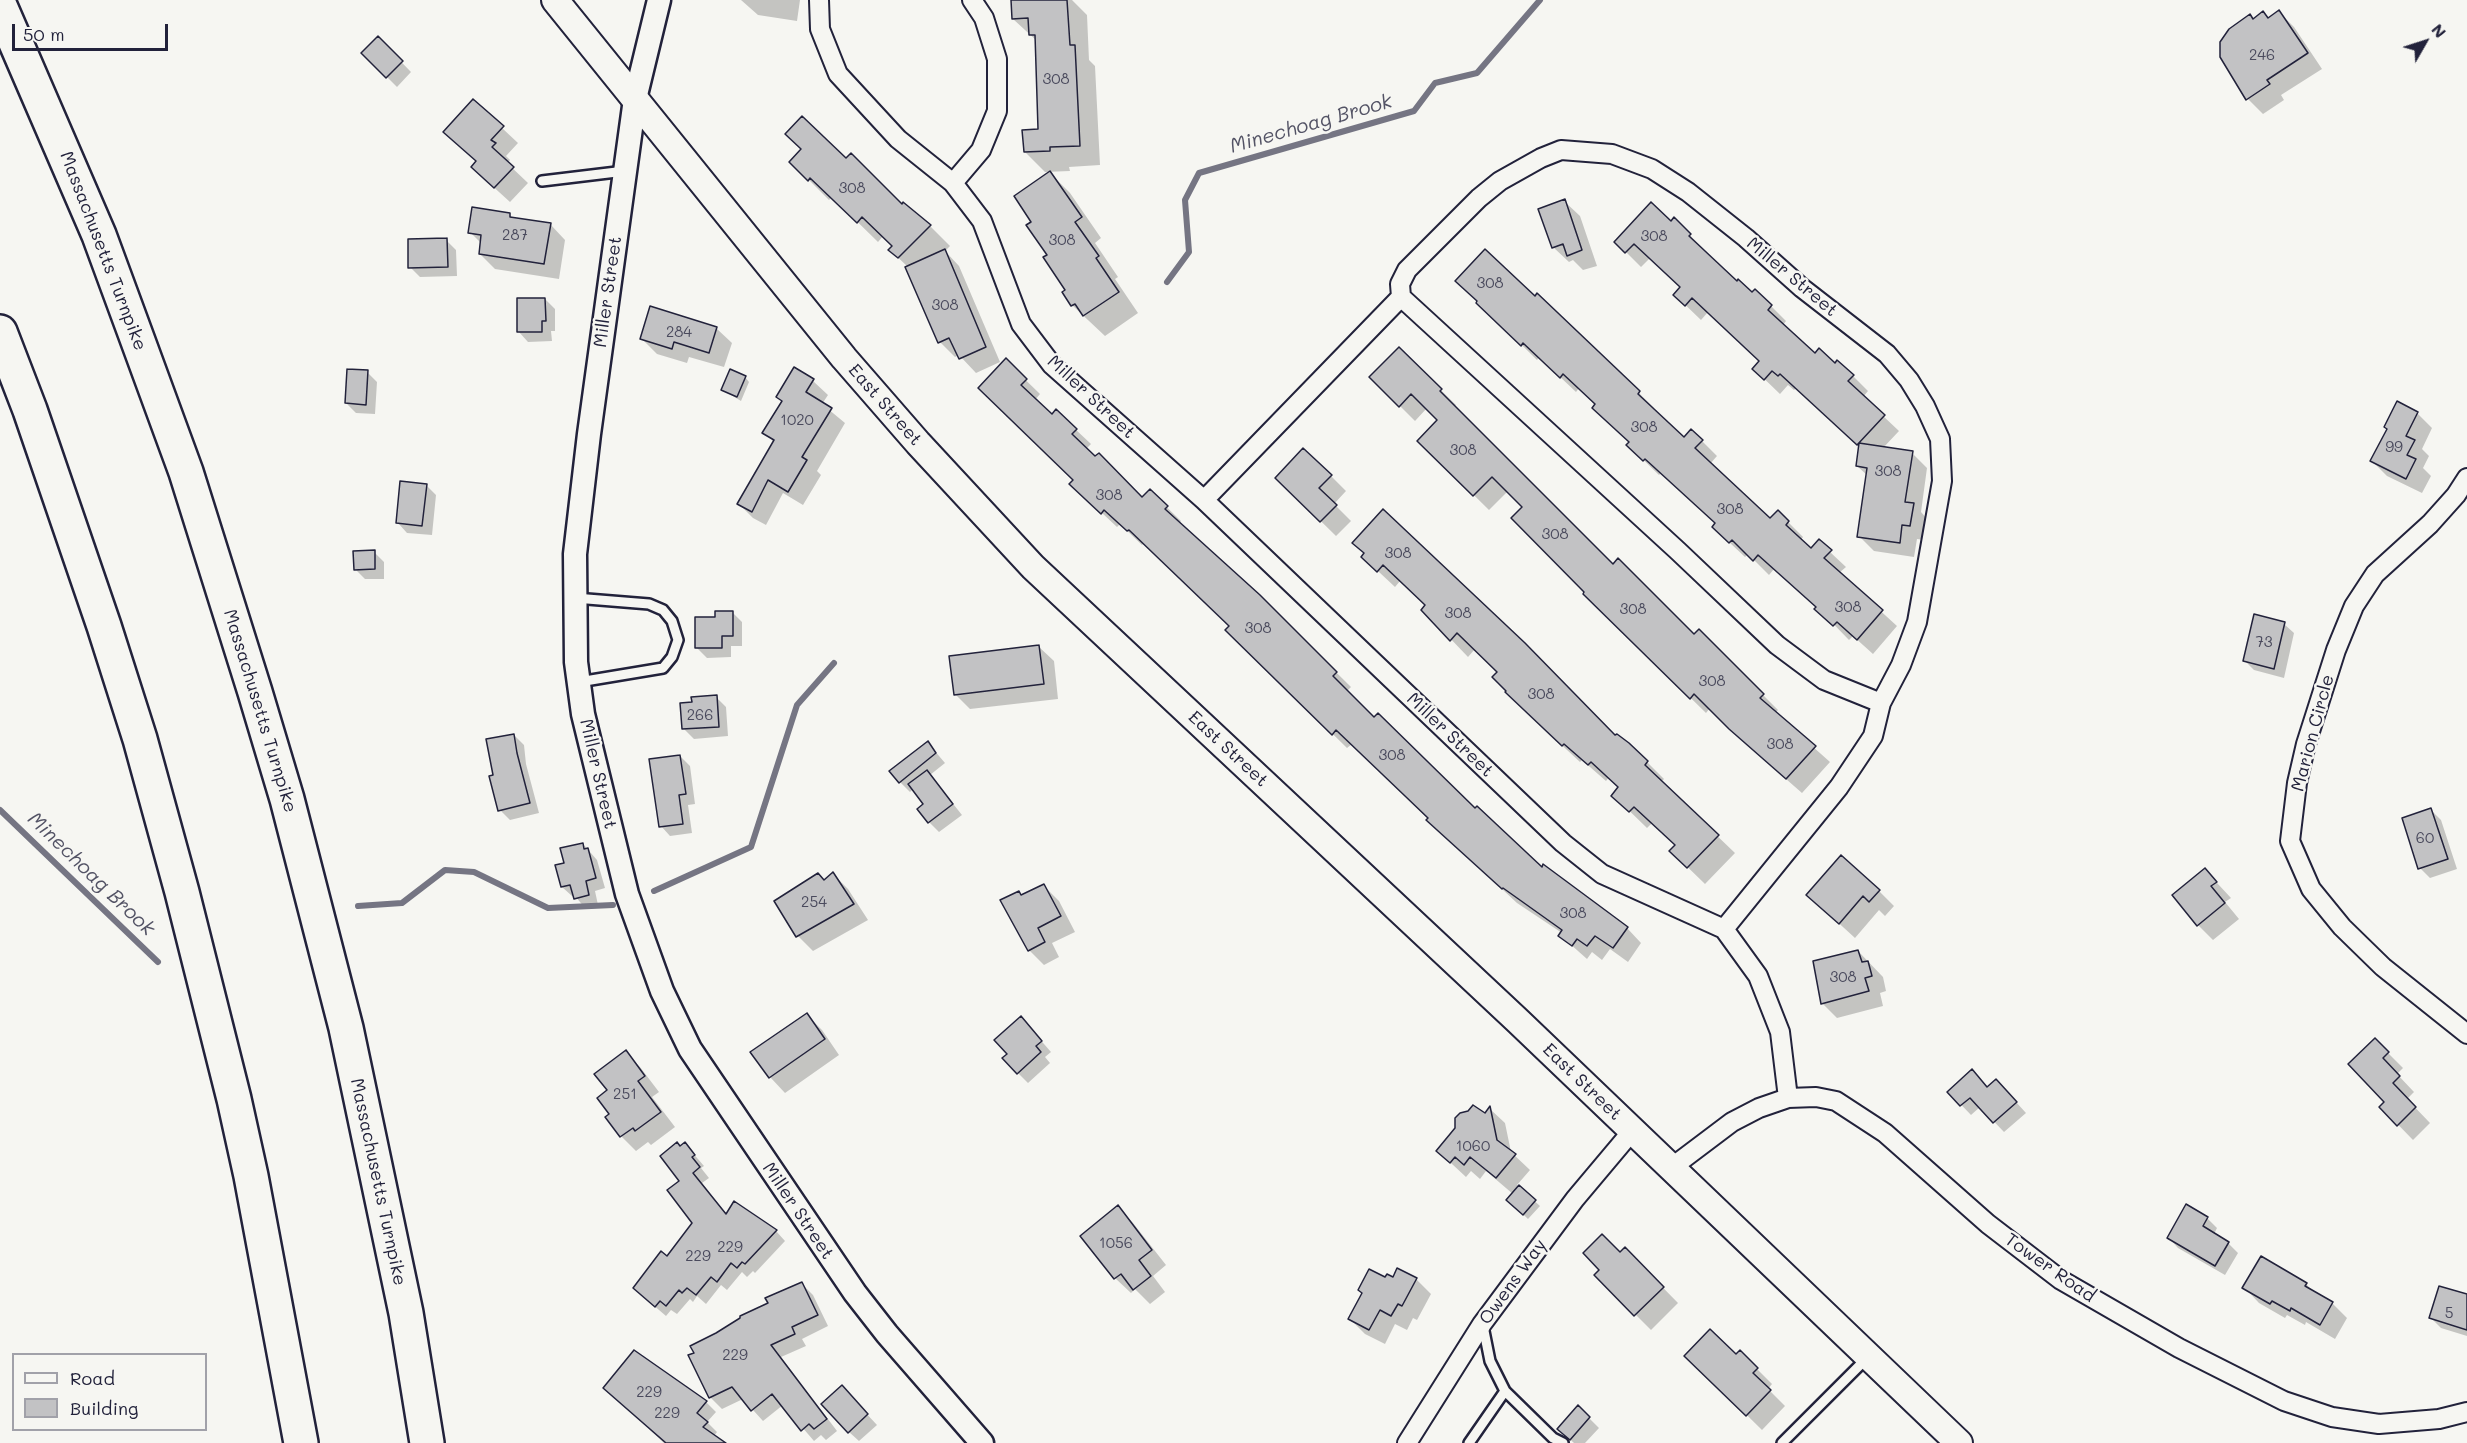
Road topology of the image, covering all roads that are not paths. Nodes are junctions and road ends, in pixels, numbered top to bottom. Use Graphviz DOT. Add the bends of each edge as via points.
graph roads {
  1 [pos="555,0"];
  2 [pos="659,0"];
  3 [pos="819,0"];
  4 [pos="972,0"];
  5 [pos="0,6"];
  6 [pos="635,99"];
  7 [pos="625,171"];
  8 [pos="542,181"];
  9 [pos="953,183"];
  10 [pos="1401,297"];
  11 [pos="0,332"];
  12 [pos="2467,478"];
  13 [pos="1204,500"];
  14 [pos="575,598"];
  15 [pos="579,682"];
  16 [pos="1881,703"];
  17 [pos="1724,929"];
  18 [pos="2467,1034"];
  19 [pos="1788,1098"];
  20 [pos="1633,1130"];
  21 [pos="1671,1168"];
  22 [pos="1482,1324"];
  23 [pos="1868,1357"];
  24 [pos="1505,1391"];
  25 [pos="2465,1413"];
  26 [pos="301,1443"];
  27 [pos="426,1443"];
  28 [pos="982,1443"];
  29 [pos="1407,1443"];
  30 [pos="1469,1443"];
  31 [pos="1563,1443"];
  32 [pos="1782,1443"];
  33 [pos="1959,1443"];
  1 -- 6 [label="main road, East Street"];
  2 -- 6 [label="street, Miller Street"];
  3 -- 9 [label="street, Miller Street" via="820,29 838,74 898,139"];
  4 -- 9 [label="street" via="984,18 997,59 997,111 981,150"];
  5 -- 27 [label="highway, Massachusetts Turnpike" via="86,204 130,320 186,472 255,692 302,854 346,1028 406,1312"];
  6 -- 7 [label="street, Miller Street"];
  6 -- 20 [label="main road, East Street" via="844,358 1033,567"];
  7 -- 8 [label="lane"];
  7 -- 14 [label="street, Miller Street" via="589,434"];
  9 -- 13 [label="street, Miller Street" via="982,221 1021,324 1053,365"];
  10 -- 13 [label="street"];
  10 -- 16 [label="street" via="1777,645 1824,680"];
  10 -- 16 [label="street, Miller Street" via="1400,284 1407,270 1500,181 1561,150 1612,154 1652,169 1688,192 1887,354 1909,380 1940,440 1942,481 1917,622"];
  11 -- 26 [label="highway" via="104,626 182,891 251,1176"];
  12 -- 18 [label="street, Marion Circle" via="2430,524 2375,574 2354,606 2306,744 2296,783 2290,841 2311,889 2342,927 2383,967"];
  13 -- 17 [label="street, Miller Street" via="1563,843 1602,874"];
  14 -- 15 [label="street, Miller Street"];
  14 -- 15 [label="lane" via="649,604 663,610 672,621 678,640 663,668"];
  15 -- 28 [label="street, Miller Street" via="627,894 662,991 690,1049 855,1293"];
  16 -- 17 [label="street, Miller Street" via="1873,736 1845,778"];
  17 -- 19 [label="street, Miller Street" via="1758,976 1780,1032"];
  19 -- 21 [label="street, Tower Road" via="1732,1122"];
  19 -- 25 [label="street, Tower Road" via="1836,1101 1885,1132 1988,1224 2061,1280 2179,1348 2284,1401 2332,1417 2379,1424"];
  20 -- 21 [label="main road, East Street"];
  20 -- 22 [label="street, Owens Way" via="1575,1199"];
  21 -- 23 [label="main road, East Street"];
  22 -- 24 [label="lane" via="1490,1360"];
  22 -- 29 [label="street, Owens Way"];
  23 -- 32 [label="lane"];
  23 -- 33 [label="main road, East Street"];
  24 -- 30 [label="lane"];
  24 -- 31 [label="lane"];
}
